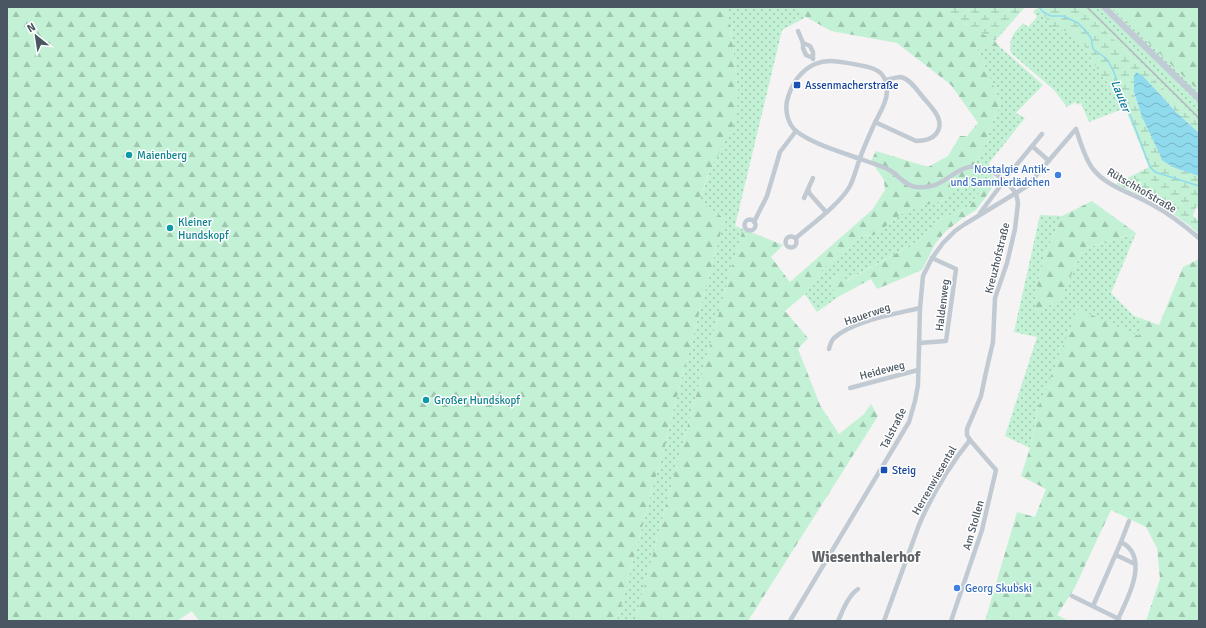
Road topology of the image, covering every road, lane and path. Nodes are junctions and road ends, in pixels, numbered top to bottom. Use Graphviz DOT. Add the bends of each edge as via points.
graph roads {
  1 [pos="1104,7"];
  2 [pos="798,31"];
  3 [pos="816,64"];
  4 [pos="886,80"];
  5 [pos="1199,100"];
  6 [pos="875,122"];
  7 [pos="796,131"];
  8 [pos="1042,134"];
  9 [pos="1032,146"];
  10 [pos="860,159"];
  11 [pos="1049,160"];
  12 [pos="1009,174"];
  13 [pos="813,178"];
  14 [pos="1004,181"];
  15 [pos="808,189"];
  16 [pos="1016,193"];
  17 [pos="804,198"];
  18 [pos="826,212"];
  19 [pos="978,216"];
  20 [pos="754,222"];
  21 [pos="796,238"];
  22 [pos="1199,238"];
  23 [pos="932,258"];
  24 [pos="920,308"];
  25 [pos="919,343"];
  26 [pos="829,349"];
  27 [pos="918,370"];
  28 [pos="850,388"];
  29 [pos="970,440"];
  30 [pos="1129,521"];
  31 [pos="1121,542"];
  32 [pos="1116,555"];
  33 [pos="1135,564"];
  34 [pos="858,589"];
  35 [pos="1072,596"];
  36 [pos="1093,606"];
  37 [pos="1118,620"];
  38 [pos="790,621"];
  39 [pos="838,621"];
  40 [pos="884,621"];
  41 [pos="951,621"];
  1 -- 5 [label="street"];
  2 -- 3 [label="street" via="806,55 813,58"];
  3 -- 4 [label="street" via="829,61 874,69"];
  3 -- 7 [label="street" via="803,72 789,94 786,106 788,120"];
  4 -- 6 [label="street" via="888,88 884,105"];
  4 -- 6 [label="street" via="901,77 907,80 934,111 939,120 939,128 928,140 916,142"];
  6 -- 10 [label="street"];
  7 -- 10 [label="street" via="832,149"];
  7 -- 20 [label="street" via="780,152 767,196"];
  8 -- 9 [label="street"];
  9 -- 11 [label="street"];
  9 -- 12 [label="street"];
  10 -- 14 [label="street" via="890,170 913,187 931,186 972,167 988,169"];
  10 -- 18 [label="street" via="850,186"];
  11 -- 16 [label="street" via="1027,186"];
  11 -- 22 [label="street, Rütschhofstraße" via="1076,129 1092,168 1102,179 1151,204"];
  13 -- 15 [label="street"];
  14 -- 16 [label="street"];
  14 -- 19 [label="street, Talstraße"];
  15 -- 17 [label="street"];
  15 -- 18 [label="street"];
  16 -- 19 [label="street, Talstraße"];
  16 -- 29 [label="street, Kreuzhofstraße" via="1018,203 1015,229 1006,268 995,298 994,342 981,396 967,429"];
  18 -- 21 [label="street"];
  19 -- 23 [label="street, Talstraße" via="955,231"];
  23 -- 24 [label="street, Talstraße" via="923,276"];
  23 -- 25 [label="street, Haldenweg" via="956,269 946,341"];
  24 -- 25 [label="street, Talstraße"];
  24 -- 26 [label="street, Hauerweg" via="854,326 833,338"];
  25 -- 27 [label="street, Talstraße"];
  27 -- 28 [label="street, Heideweg"];
  27 -- 38 [label="street, Talstraße" via="918,385 909,422"];
  29 -- 40 [label="street, Herrenwiesental" via="925,510"];
  29 -- 41 [label="street, Am Stollen" via="996,470 982,530"];
  30 -- 31 [label="street"];
  31 -- 32 [label="street"];
  31 -- 33 [label="street" via="1133,552"];
  32 -- 33 [label="street"];
  32 -- 36 [label="street"];
  33 -- 37 [label="street" via="1134,583"];
  34 -- 39 [label="street" via="850,596"];
  35 -- 36 [label="street"];
  36 -- 37 [label="street"];
}
